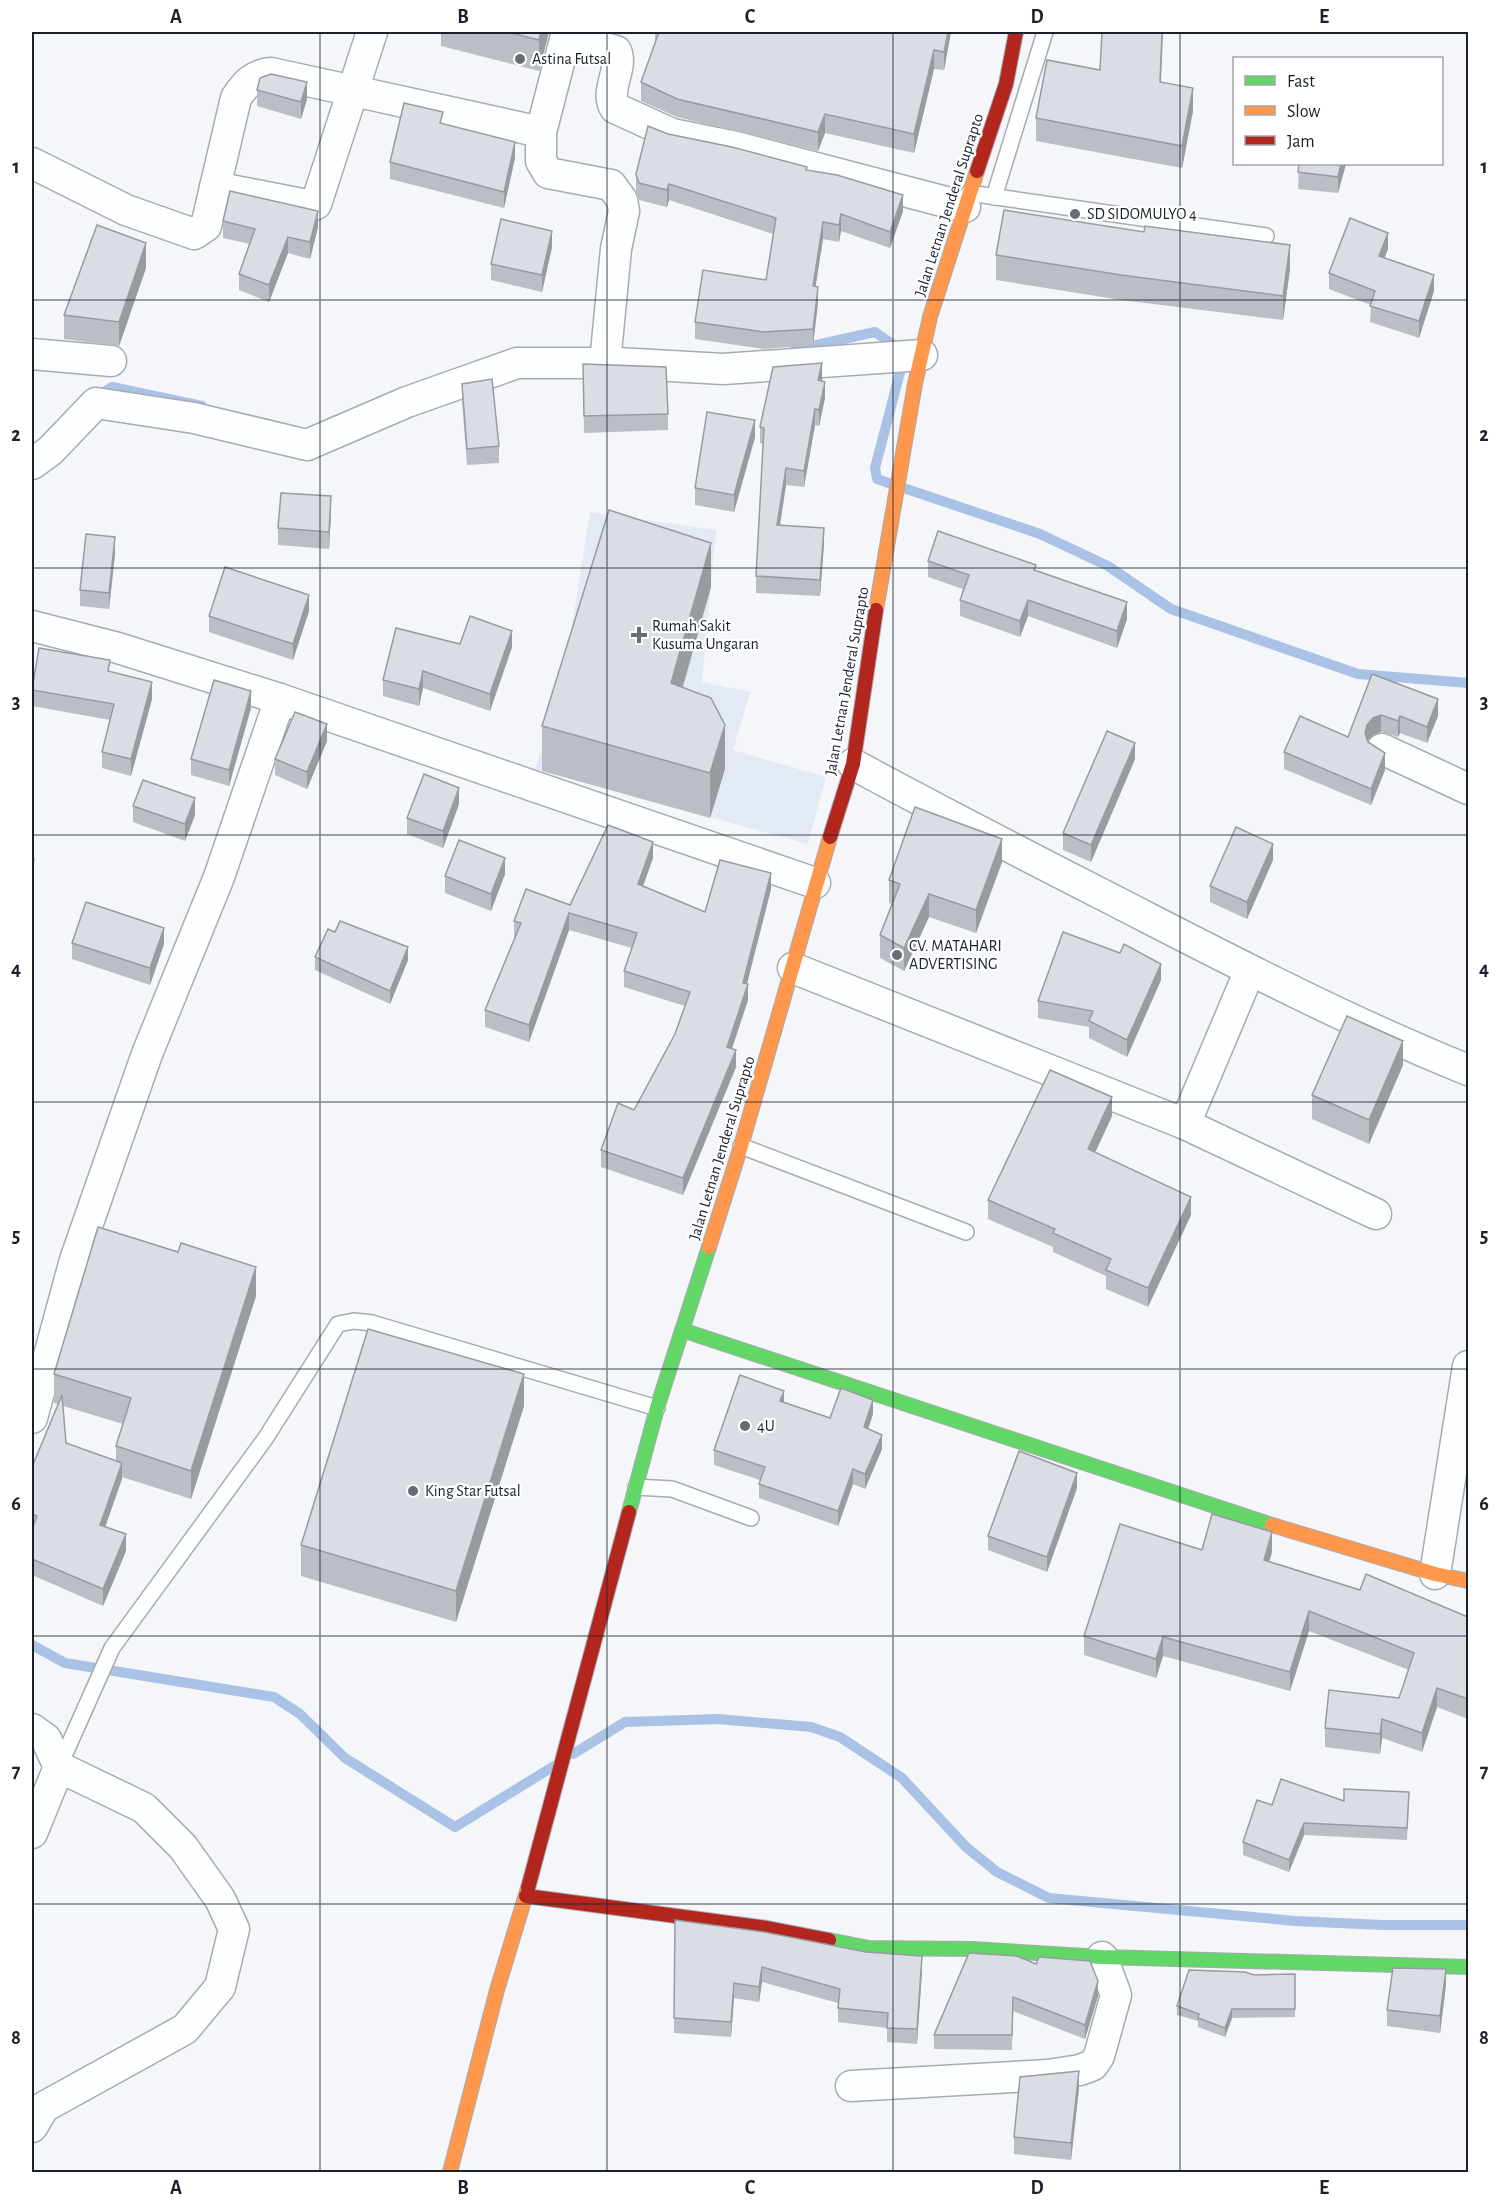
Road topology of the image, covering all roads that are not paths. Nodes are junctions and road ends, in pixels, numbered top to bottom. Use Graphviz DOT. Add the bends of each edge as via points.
graph roads {
  1 [pos="372,32"];
  2 [pos="1016,32"];
  3 [pos="1045,32"];
  4 [pos="567,34"];
  5 [pos="353,93"];
  6 [pos="542,132"];
  7 [pos="32,163"];
  8 [pos="215,188"];
  9 [pos="994,197"];
  10 [pos="967,200"];
  11 [pos="1266,236"];
  12 [pos="606,353"];
  13 [pos="32,354"];
  14 [pos="910,356"];
  15 [pos="111,361"];
  16 [pos="32,464"];
  17 [pos="32,626"];
  18 [pos="280,699"];
  19 [pos="1382,749"];
  20 [pos="853,764"];
  21 [pos="1468,789"];
  22 [pos="815,883"];
  23 [pos="793,968"];
  24 [pos="1250,970"];
  25 [pos="1468,1070"];
  26 [pos="1185,1124"];
  27 [pos="741,1146"];
  28 [pos="1376,1214"];
  29 [pos="966,1232"];
  30 [pos="682,1330"];
  31 [pos="1468,1366"];
  32 [pos="657,1408"];
  33 [pos="32,1418"];
  34 [pos="636,1487"];
  35 [pos="751,1518"];
  36 [pos="1435,1574"];
  37 [pos="1468,1581"];
  38 [pos="32,1729"];
  39 [pos="59,1767"];
  40 [pos="32,1833"];
  41 [pos="526,1896"];
  42 [pos="1102,1957"];
  43 [pos="1468,1967"];
  44 [pos="851,2086"];
  45 [pos="32,2127"];
  46 [pos="450,2172"];
  1 -- 5 [label="street"];
  2 -- 10 [label="main road, Jalan Letnan Jenderal Suprapto" via="1006,84"];
  3 -- 9 [label="lane"];
  4 -- 6 [label="street"];
  4 -- 10 [label="street" via="616,51 611,99 615,108 672,134"];
  5 -- 6 [label="street"];
  5 -- 8 [label="street" via="316,204"];
  5 -- 8 [label="street" via="271,73 259,74 246,82 236,98"];
  6 -- 12 [label="street" via="541,161 548,173 611,185 622,200 624,211 616,249"];
  7 -- 8 [label="street" via="126,210 194,234 206,226"];
  9 -- 10 [label="lane"];
  9 -- 11 [label="lane"];
  10 -- 14 [label="main road, Jalan Letnan Jenderal Suprapto" via="930,317"];
  12 -- 14 [label="street" via="723,369"];
  12 -- 16 [label="street" via="517,363 407,402 307,445 194,418 96,403 50,451"];
  13 -- 15 [label="street"];
  14 -- 20 [label="main road, Jalan Letnan Jenderal Suprapto" via="899,470"];
  17 -- 18 [label="street" via="118,648"];
  18 -- 22 [label="street"];
  18 -- 33 [label="street" via="219,877 147,1054 75,1260"];
  19 -- 21 [label="street"];
  20 -- 22 [label="main road, Jalan Letnan Jenderal Suprapto"];
  20 -- 24 [label="street"];
  22 -- 23 [label="main road, Jalan Letnan Jenderal Suprapto"];
  23 -- 26 [label="street"];
  23 -- 27 [label="main road, Jalan Letnan Jenderal Suprapto"];
  24 -- 25 [label="street" via="1391,1038"];
  24 -- 26 [label="street"];
  26 -- 28 [label="street"];
  27 -- 29 [label="lane"];
  27 -- 30 [label="main road, Jalan Letnan Jenderal Suprapto"];
  30 -- 32 [label="main road, Jalan Letnan Jenderal Suprapto"];
  30 -- 36 [label="main road" via="1274,1525"];
  31 -- 36 [label="street"];
  32 -- 34 [label="main road, Jalan Letnan Jenderal Suprapto"];
  32 -- 39 [label="lane" via="372,1323 338,1324 265,1438 112,1648"];
  34 -- 35 [label="lane" via="672,1489"];
  34 -- 41 [label="main road, Jalan Letnan Jenderal Suprapto"];
  36 -- 37 [label="main road"];
  38 -- 39 [label="street" via="45,1739"];
  39 -- 40 [label="street"];
  39 -- 45 [label="street" via="144,1808 183,1847 220,1899 234,1929 220,1987 185,2029 44,2107"];
  41 -- 42 [label="main road" via="767,1928 869,1948 973,1949"];
  41 -- 46 [label="main road, Jalan Letnan Jenderal Suprapto" via="497,1990"];
  42 -- 43 [label="main road"];
  42 -- 44 [label="street" via="1116,1995 1102,2049 1093,2065 1048,2075"];
}
